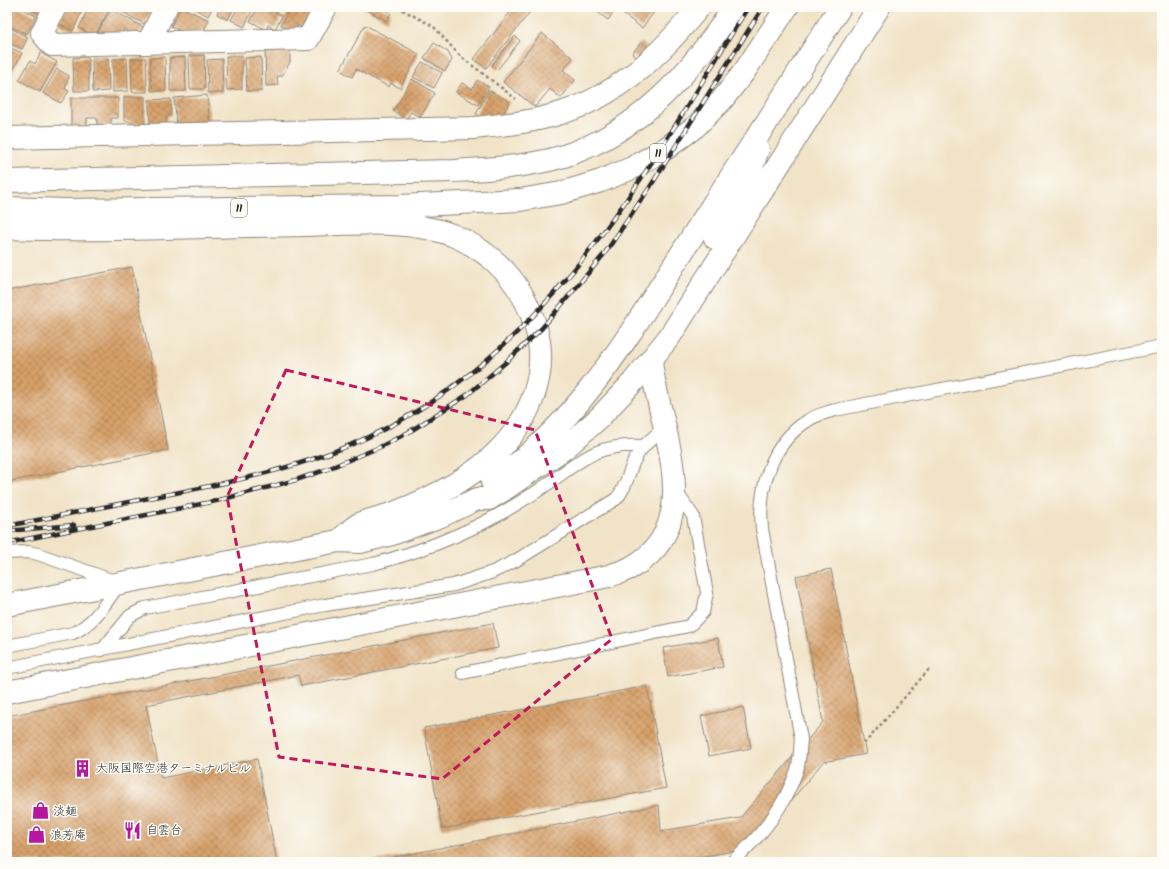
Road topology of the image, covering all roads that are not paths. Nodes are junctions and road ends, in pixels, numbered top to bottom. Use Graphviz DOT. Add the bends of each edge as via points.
graph roads {
  1 [pos="55,7"];
  2 [pos="166,7"];
  3 [pos="326,7"];
  4 [pos="699,7"];
  5 [pos="734,7"];
  6 [pos="787,7"];
  7 [pos="840,7"];
  8 [pos="878,7"];
  9 [pos="148,43"];
  10 [pos="765,125"];
  11 [pos="7,138"];
  12 [pos="7,181"];
  13 [pos="7,208"];
  14 [pos="7,228"];
  15 [pos="1162,346"];
  16 [pos="650,362"];
  17 [pos="665,427"];
  18 [pos="643,446"];
  19 [pos="674,489"];
  20 [pos="477,499"];
  21 [pos="338,541"];
  22 [pos="7,553"];
  23 [pos="120,583"];
  24 [pos="7,605"];
  25 [pos="7,646"];
  26 [pos="102,650"];
  27 [pos="7,668"];
  28 [pos="463,673"];
  29 [pos="7,692"];
  30 [pos="732,862"];
  1 -- 9 [label="main road" via="42,33 52,45"];
  2 -- 9 [label="main road"];
  3 -- 9 [label="main road" via="308,39"];
  4 -- 11 [label="main road" via="682,28 633,76 591,101 562,113 536,119 474,128"];
  5 -- 12 [label="main road" via="699,57 674,86 652,106 610,136 562,156 506,167 453,171"];
  6 -- 13 [label="main road, 11" via="744,72 722,100 695,127 647,160 601,181 561,193 520,200 470,203 179,209"];
  7 -- 10 [label="main road"];
  8 -- 16 [label="main road" via="714,268"];
  10 -- 16 [label="main road" via="746,187 653,336"];
  10 -- 20 [label="main road" via="636,326 584,397 540,444 483,488"];
  14 -- 21 [label="main road" via="411,226 439,231 469,243 505,270 527,302 539,338 540,364 536,387 532,402 522,420 497,452 459,482 419,503 359,524"];
  15 -- 30 [label="lane" via="835,410 807,421 792,433 772,460 765,482 761,513 801,739 797,769 778,813"];
  16 -- 17 [label="main road"];
  16 -- 20 [label="main road" via="599,418 565,448 489,499"];
  17 -- 18 [label="lane"];
  17 -- 19 [label="main road" via="674,473"];
  18 -- 26 [label="lane" via="620,446 593,453 534,494 496,516 443,541 398,557 145,608 130,616"];
  18 -- 26 [label="lane" via="631,467 622,493 616,499 515,561 474,579 454,585 324,605"];
  19 -- 28 [label="lane" via="692,516 707,593 704,612 690,626"];
  19 -- 29 [label="main road" via="665,532 655,548 632,567 609,576"];
  20 -- 21 [label="main road" via="392,534 360,542"];
  21 -- 23 [label="main road"];
  22 -- 23 [label="lane" via="38,554"];
  23 -- 24 [label="main road"];
  23 -- 25 [label="lane" via="80,630"];
  26 -- 27 [label="lane"];
}
